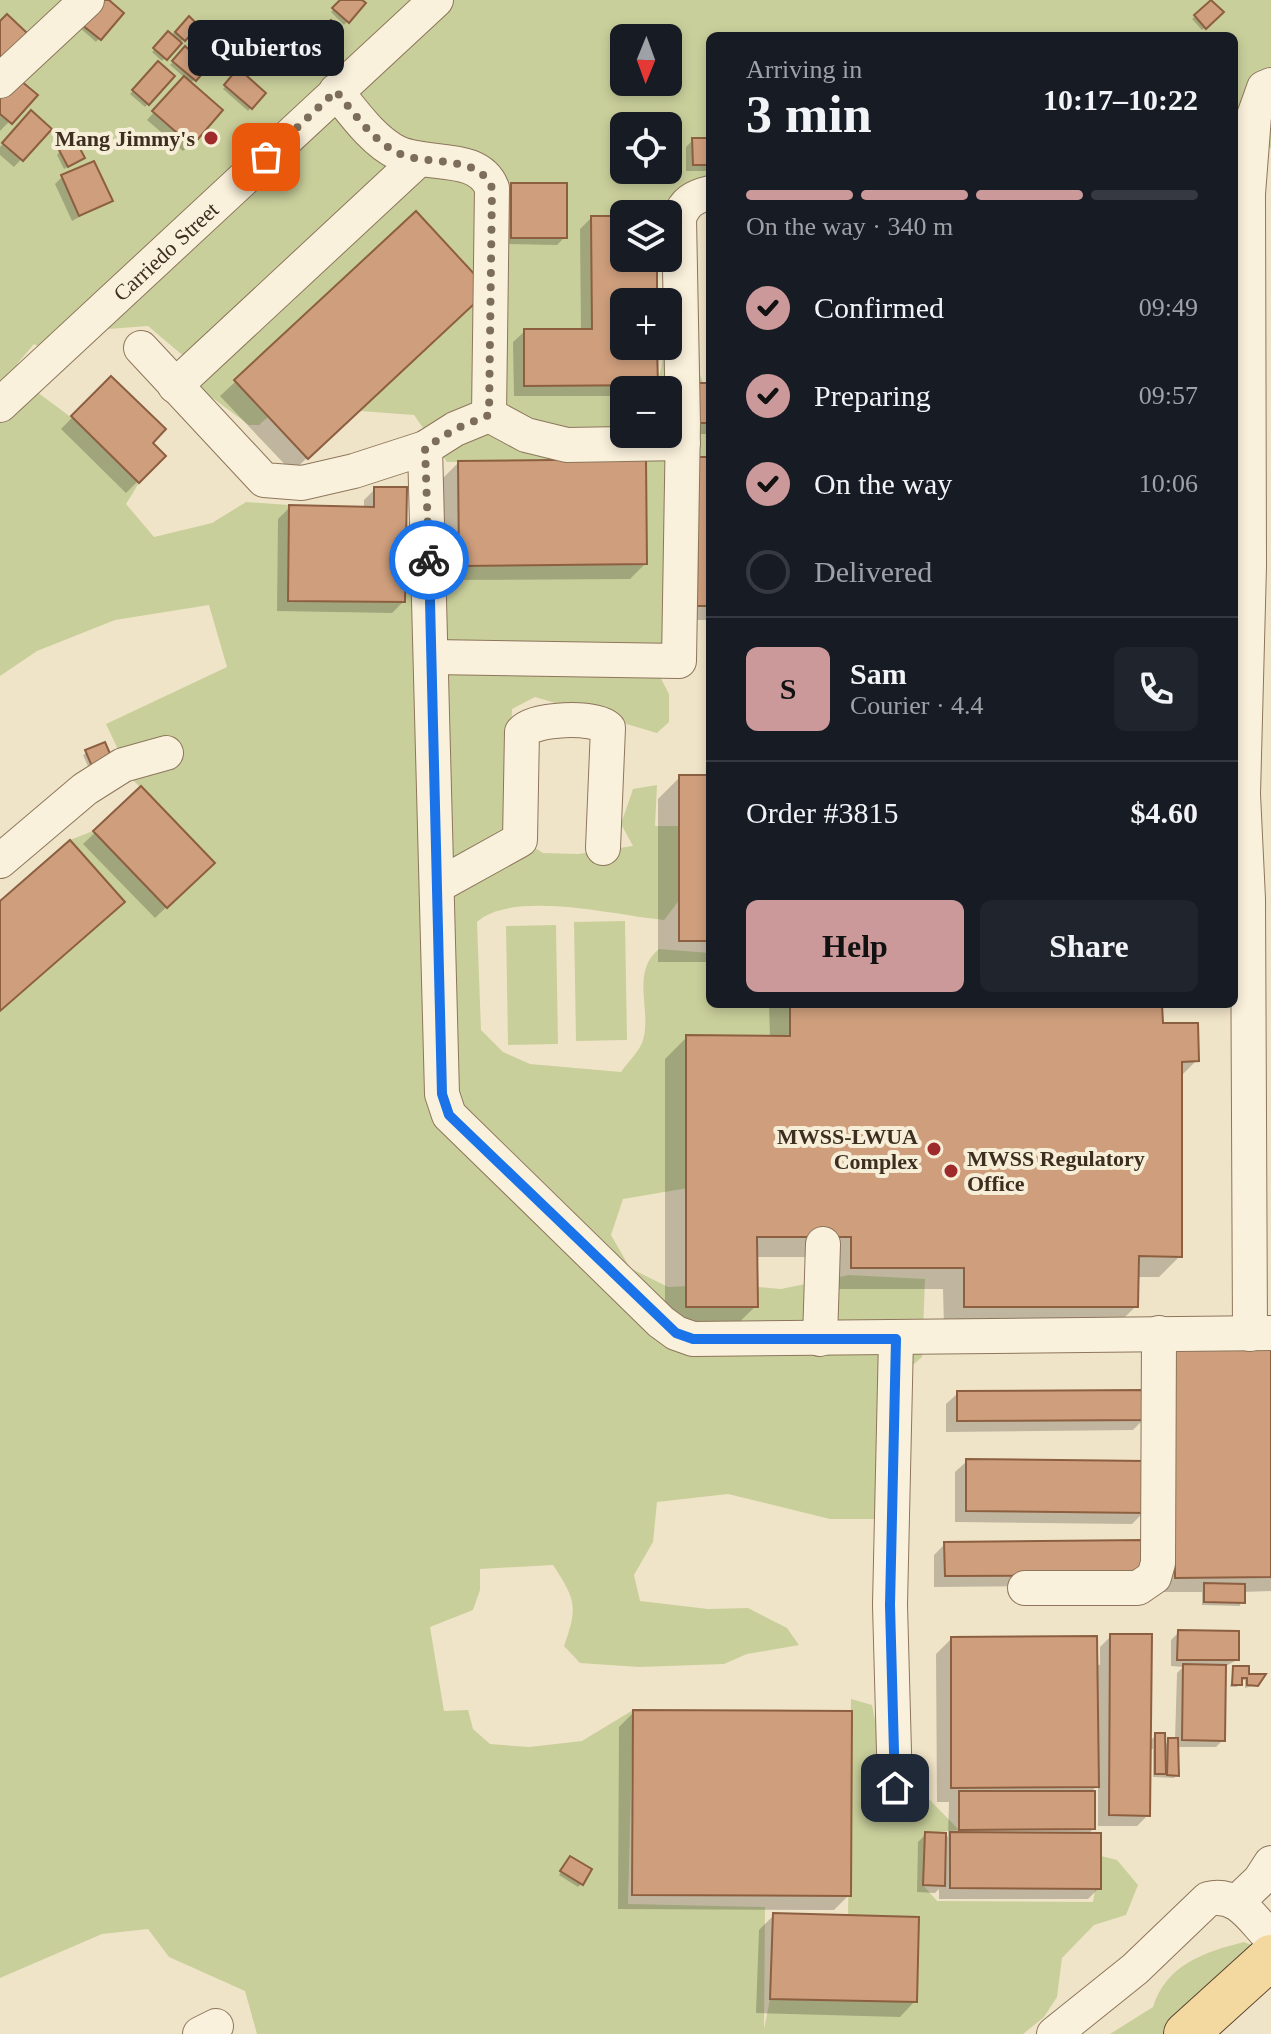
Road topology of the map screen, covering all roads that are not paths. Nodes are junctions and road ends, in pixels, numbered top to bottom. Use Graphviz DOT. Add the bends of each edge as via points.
graph roads {
  1 [pos="87,0"];
  2 [pos="436,0"];
  3 [pos="0,81"];
  4 [pos="1271,85"];
  5 [pos="336,91"];
  6 [pos="419,159"];
  7 [pos="706,194"];
  8 [pos="1241,194"];
  9 [pos="141,348"];
  10 [pos="175,386"];
  11 [pos="0,405"];
  12 [pos="489,415"];
  13 [pos="1242,424"];
  14 [pos="683,443"];
  15 [pos="425,448"];
  16 [pos="1242,561"];
  17 [pos="432,657"];
  18 [pos="166,753"];
  19 [pos="603,848"];
  20 [pos="0,861"];
  21 [pos="437,886"];
  22 [pos="1260,1005"];
  23 [pos="823,1244"];
  24 [pos="1159,1333"];
  25 [pos="1260,1334"];
  26 [pos="820,1339"];
  27 [pos="896,1339"];
  28 [pos="1025,1588"];
  29 [pos="895,1788"];
  30 [pos="1271,1863"];
  31 [pos="1238,1901"];
  32 [pos="1271,1938"];
  33 [pos="1271,1957"];
  34 [pos="1054,2034"];
  35 [pos="1186,2034"];
  1 -- 3 [label="street"];
  2 -- 5 [label="street, Carriedo Street"];
  4 -- 8 [label="street" via="1264,88 1254,116"];
  5 -- 6 [label="street" via="367,129 396,152"];
  5 -- 11 [label="street, Carriedo Street"];
  6 -- 10 [label="street"];
  6 -- 12 [label="street" via="477,167 492,188"];
  7 -- 14 [label="street" via="684,205 679,218"];
  8 -- 13 [label="street"];
  9 -- 10 [label="street"];
  10 -- 15 [label="street" via="264,480 302,483"];
  12 -- 14 [label="street" via="526,435 567,445"];
  12 -- 15 [label="street"];
  13 -- 16 [label="street"];
  14 -- 17 [label="street" via="679,661"];
  15 -- 17 [label="street"];
  16 -- 22 [label="street" via="1243,794"];
  17 -- 21 [label="street"];
  18 -- 20 [label="street" via="123,765 85,789"];
  19 -- 21 [label="street" via="608,728 596,722 536,721 522,732 520,840"];
  21 -- 26 [label="street" via="442,1094 449,1115 676,1333 693,1339"];
  22 -- 25 [label="street"];
  23 -- 26 [label="street"];
  24 -- 25 [label="street"];
  24 -- 27 [label="street"];
  24 -- 28 [label="street" via="1156,1574 1138,1588"];
  26 -- 27 [label="street"];
  27 -- 29 [label="street" via="890,1605"];
  30 -- 31 [label="street"];
  31 -- 32 [label="street"];
  31 -- 34 [label="street" via="1208,1899 1135,1969"];
  33 -- 35 [label="main road"];
}
